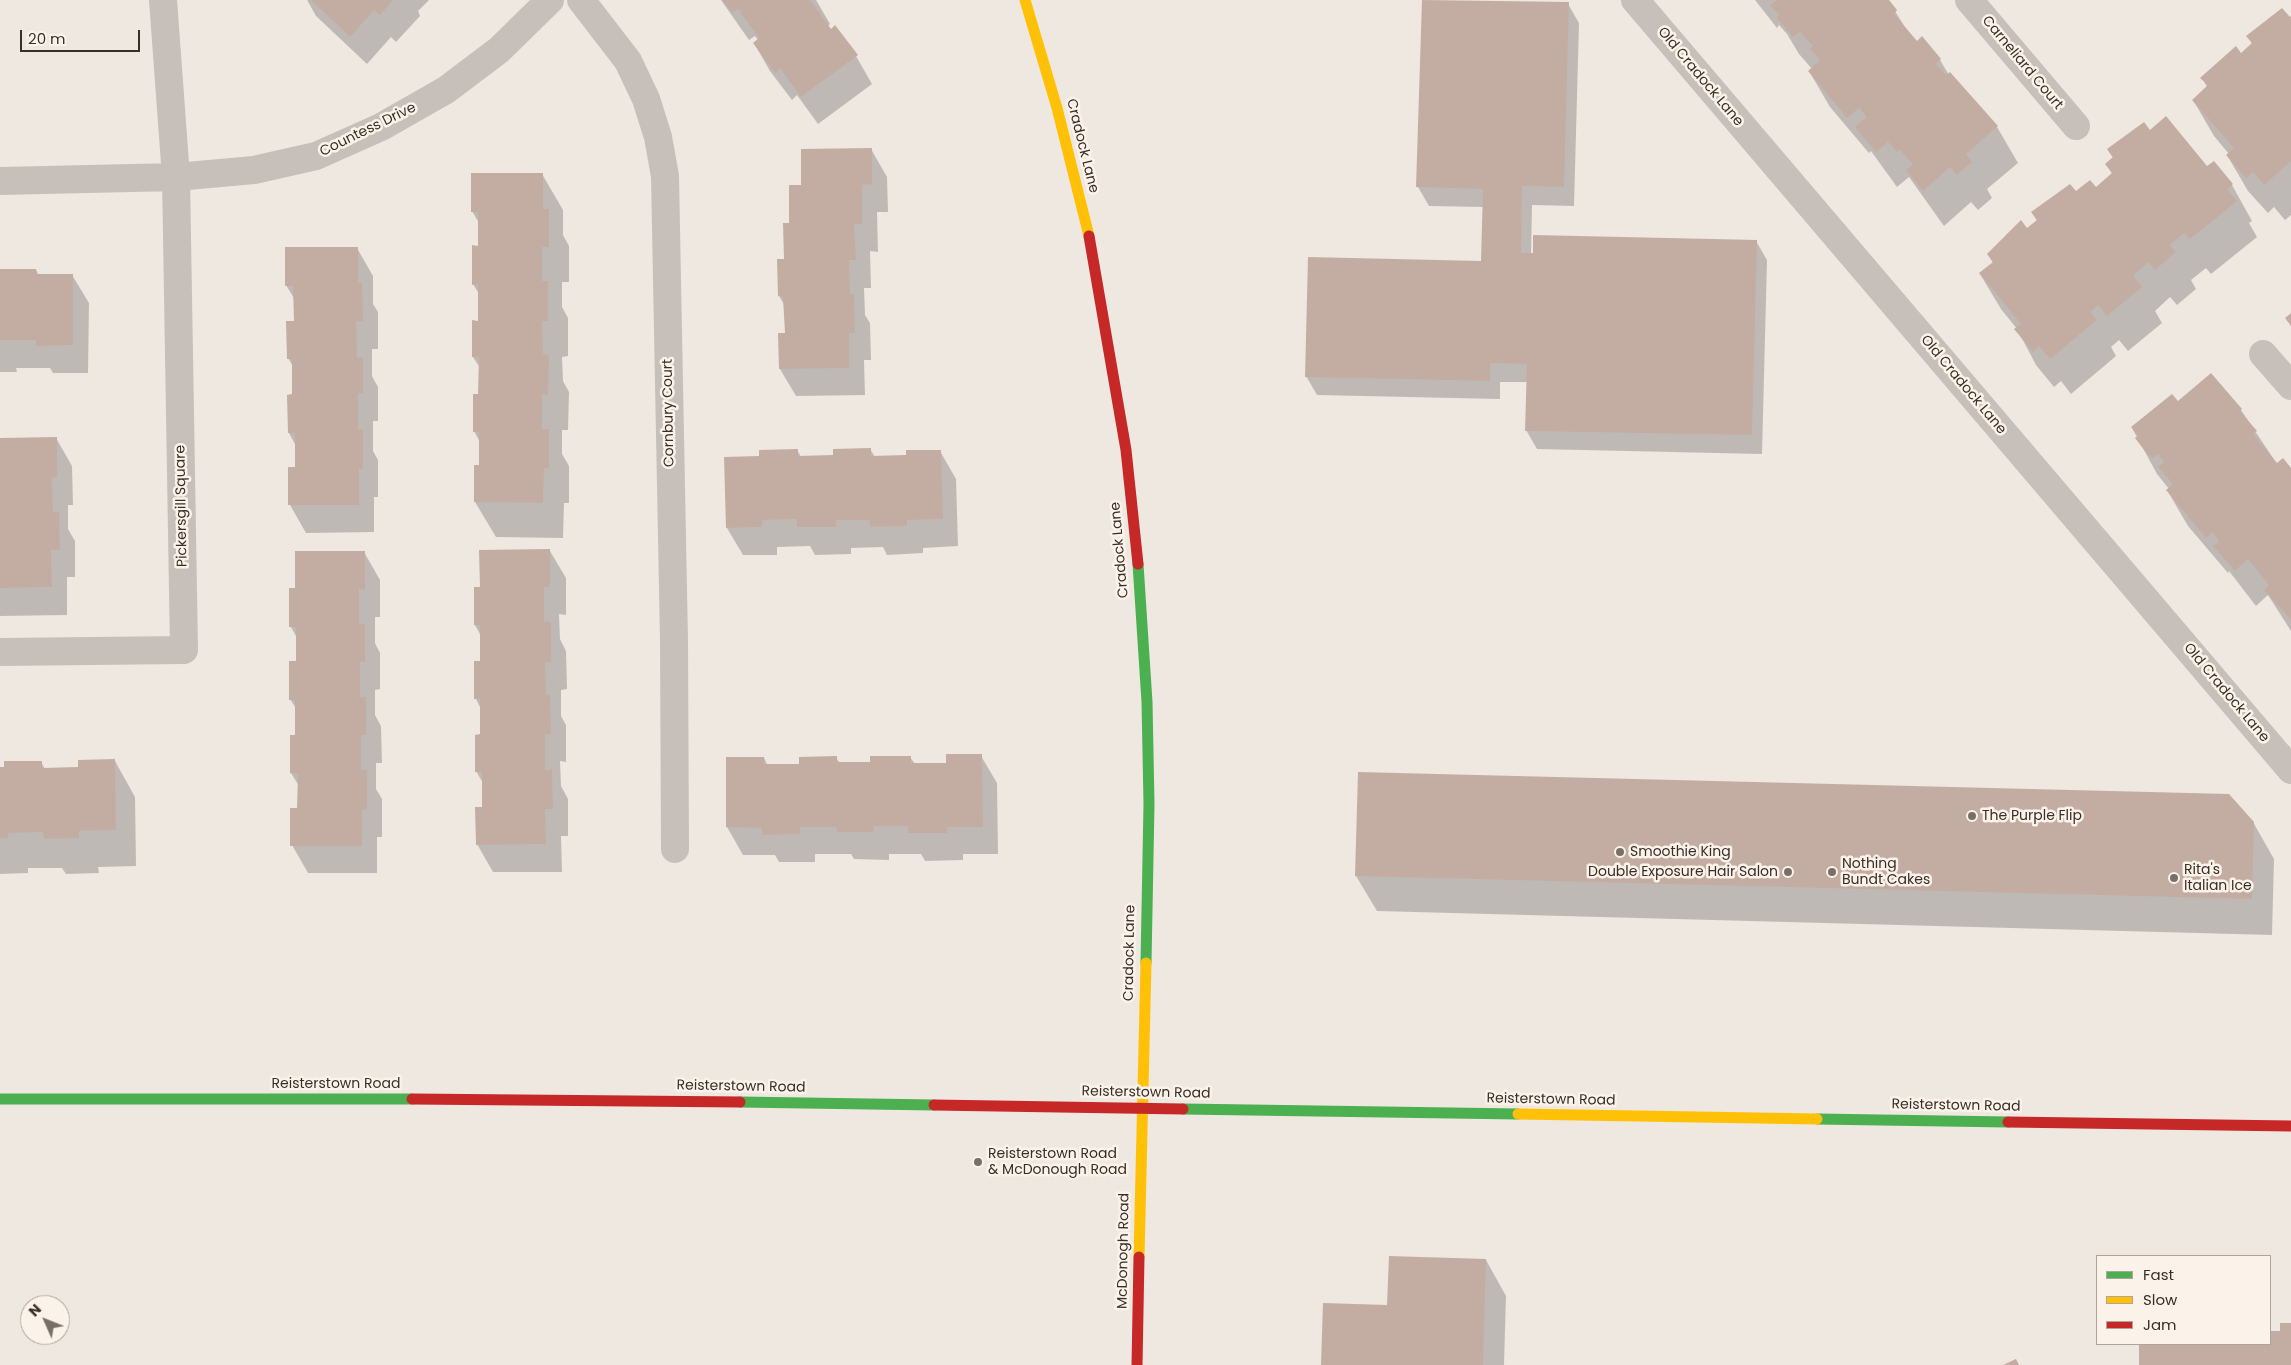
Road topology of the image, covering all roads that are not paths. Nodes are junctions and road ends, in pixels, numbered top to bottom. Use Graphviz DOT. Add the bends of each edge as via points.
graph roads {
  1 [pos="164,0"];
  2 [pos="550,0"];
  3 [pos="581,0"];
  4 [pos="1025,0"];
  5 [pos="1635,0"];
  6 [pos="1969,0"];
  7 [pos="2076,126"];
  8 [pos="176,177"];
  9 [pos="0,181"];
  10 [pos="2263,354"];
  11 [pos="2291,386"];
  12 [pos="0,652"];
  13 [pos="2291,770"];
  14 [pos="675,849"];
  15 [pos="0,1099"];
  16 [pos="1142,1109"];
  17 [pos="2291,1126"];
  18 [pos="1137,1365"];
  1 -- 8 [label="street"];
  2 -- 8 [label="street, Countess Drive" via="484,62 446,90 381,127 316,156 254,170"];
  3 -- 14 [label="street, Cornbury Court" via="628,61 646,99 658,137 665,176"];
  4 -- 16 [label="main road, Cradock Lane" via="1057,108 1089,236 1126,450 1147,702 1149,804"];
  5 -- 13 [label="street, Old Cradock Lane"];
  6 -- 7 [label="street, Carneliard Court"];
  8 -- 9 [label="street, Countess Drive"];
  8 -- 12 [label="street, Pickersgill Square" via="184,650"];
  10 -- 11 [label="street"];
  15 -- 16 [label="main road, Reisterstown Road" via="537,1099"];
  16 -- 17 [label="main road, Reisterstown Road"];
  16 -- 18 [label="main road, McDonogh Road"];
}
